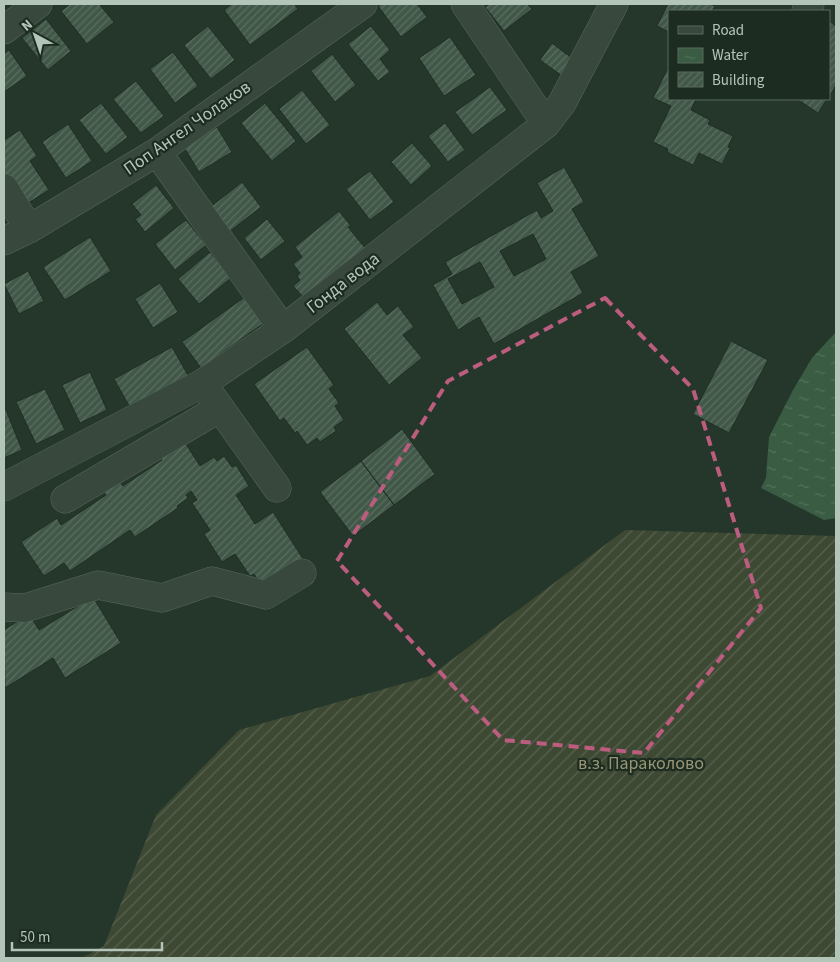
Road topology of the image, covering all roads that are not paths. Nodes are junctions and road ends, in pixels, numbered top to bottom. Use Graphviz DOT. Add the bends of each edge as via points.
graph roads {
  1 [pos="38,4"];
  2 [pos="363,4"];
  3 [pos="465,4"];
  4 [pos="614,4"];
  5 [pos="4,30"];
  6 [pos="546,124"];
  7 [pos="156,152"];
  8 [pos="4,188"];
  9 [pos="29,229"];
  10 [pos="4,241"];
  11 [pos="283,329"];
  12 [pos="202,383"];
  13 [pos="220,408"];
  14 [pos="57,459"];
  15 [pos="4,487"];
  16 [pos="277,488"];
  17 [pos="65,499"];
  18 [pos="4,504"];
  19 [pos="302,573"];
  20 [pos="4,607"];
  1 -- 5 [label="street"];
  2 -- 7 [label="street, Поп Ангел Чолаков"];
  3 -- 6 [label="street"];
  4 -- 6 [label="street, Гонда вода" via="562,103"];
  6 -- 11 [label="street, Гонда вода"];
  7 -- 9 [label="street, Поп Ангел Чолаков"];
  7 -- 11 [label="street"];
  8 -- 9 [label="street"];
  9 -- 10 [label="street, Поп Ангел Чолаков"];
  11 -- 12 [label="street, Гонда вода"];
  12 -- 13 [label="street"];
  12 -- 14 [label="street, Гонда вода"];
  13 -- 16 [label="street"];
  13 -- 17 [label="street"];
  14 -- 15 [label="street, Гонда вода"];
  14 -- 18 [label="street"];
  19 -- 20 [label="street" via="266,595 212,582 162,598 98,585 25,608"];
}
